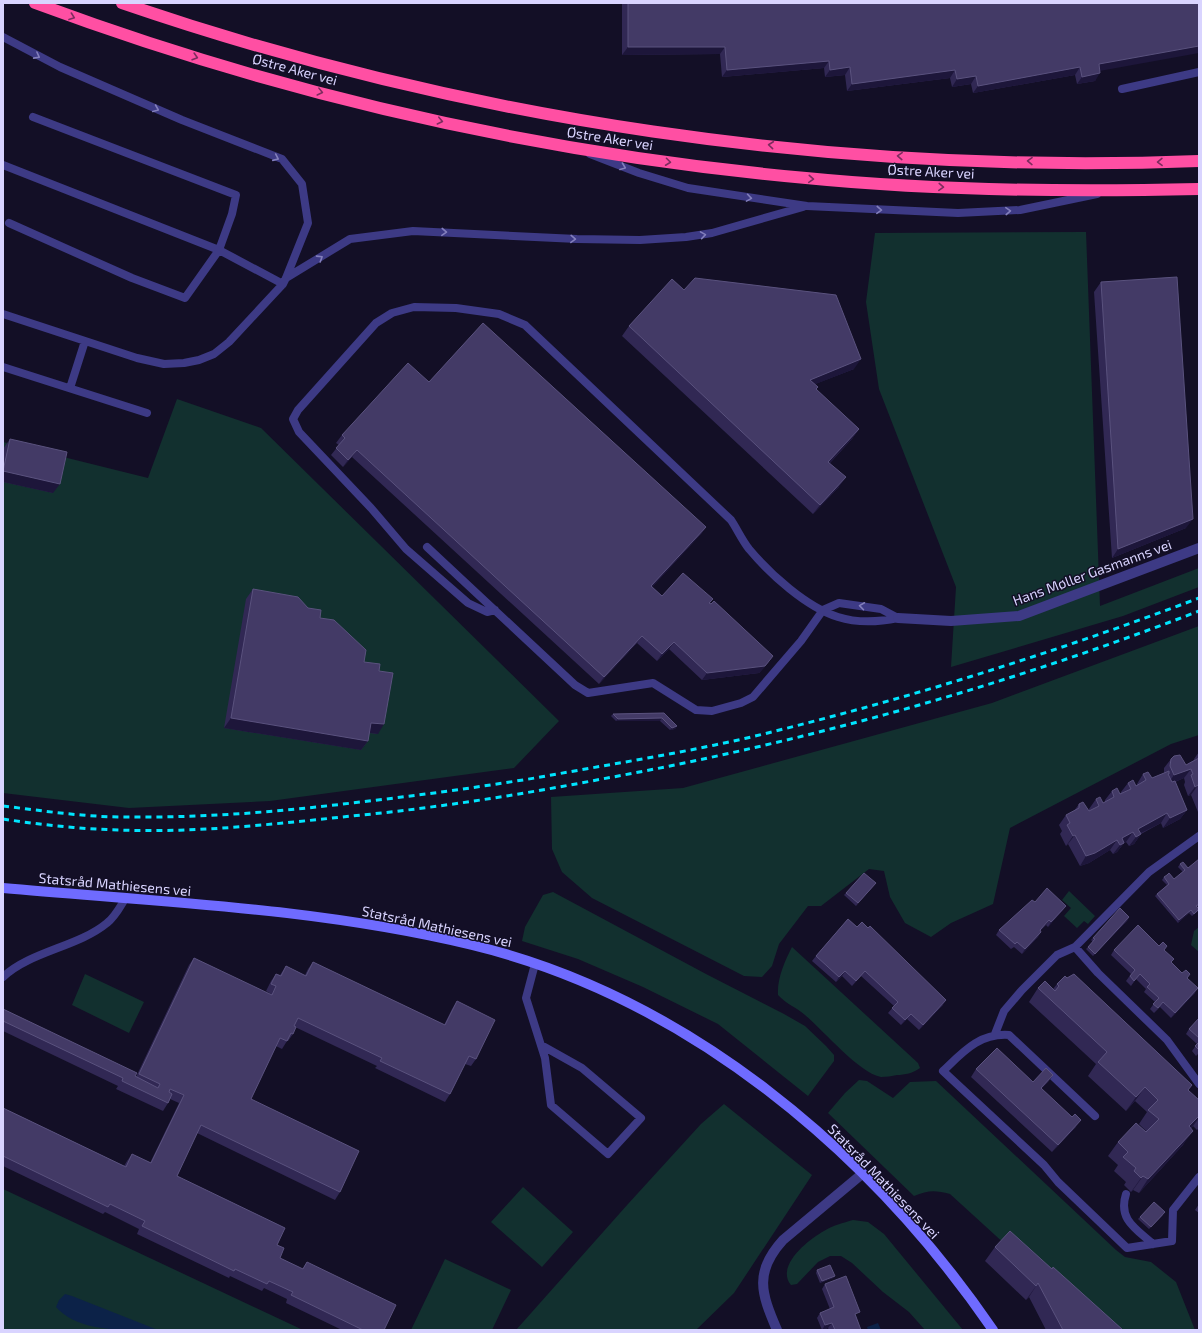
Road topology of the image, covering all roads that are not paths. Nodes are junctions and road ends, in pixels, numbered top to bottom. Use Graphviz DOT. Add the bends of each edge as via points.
graph roads {
  1 [pos="35,3"];
  2 [pos="122,3"];
  3 [pos="3,37"];
  4 [pos="1199,72"];
  5 [pos="1122,89"];
  6 [pos="33,117"];
  7 [pos="574,148"];
  8 [pos="1199,161"];
  9 [pos="3,165"];
  10 [pos="1199,189"];
  11 [pos="1109,191"];
  12 [pos="807,206"];
  13 [pos="9,223"];
  14 [pos="219,250"];
  15 [pos="285,281"];
  16 [pos="3,314"];
  17 [pos="85,341"];
  18 [pos="3,367"];
  19 [pos="70,388"];
  20 [pos="147,413"];
  21 [pos="427,547"];
  22 [pos="1199,548"];
  23 [pos="495,610"];
  24 [pos="823,610"];
  25 [pos="898,618"];
  26 [pos="1199,836"];
  27 [pos="3,888"];
  28 [pos="125,899"];
  29 [pos="1075,947"];
  30 [pos="535,964"];
  31 [pos="3,977"];
  32 [pos="995,1034"];
  33 [pos="541,1045"];
  34 [pos="1199,1084"];
  35 [pos="1095,1116"];
  36 [pos="862,1174"];
  37 [pos="1199,1177"];
  38 [pos="1126,1194"];
  39 [pos="1153,1244"];
  40 [pos="777,1330"];
  41 [pos="993,1330"];
  1 -- 7 [label="highway, Østre Aker vei, one-way" via="148,42 303,88 474,128"];
  8 -- 2 [label="highway, Østre Aker vei, one-way" via="1104,163 882,155 723,140 582,121 492,103 313,61 227,37"];
  3 -- 15 [label="lane, one-way" via="60,67 282,160 302,184 308,223"];
  4 -- 5 [label="lane"];
  6 -- 14 [label="lane" via="236,195"];
  7 -- 11 [label="highway, Østre Aker vei, one-way" via="651,160 807,178 983,189"];
  7 -- 12 [label="lane, one-way" via="639,173 688,188"];
  9 -- 14 [label="lane"];
  10 -- 11 [label="highway, Østre Aker vei"];
  12 -- 11 [label="lane, one-way" via="958,213 1020,210"];
  15 -- 12 [label="lane, one-way" via="350,239 413,231 577,239 686,238"];
  13 -- 14 [label="lane" via="132,278 185,298"];
  14 -- 15 [label="lane"];
  15 -- 17 [label="lane" via="229,342 214,354 199,360 164,364"];
  16 -- 17 [label="lane"];
  17 -- 19 [label="lane"];
  18 -- 19 [label="lane"];
  19 -- 20 [label="lane"];
  21 -- 23 [label="lane"];
  22 -- 25 [label="street, Hans Møller Gasmanns vei" via="1019,616 951,621"];
  23 -- 24 [label="lane" via="575,685 588,693 653,683 696,710 712,711 741,703 753,696 801,641"];
  23 -- 24 [label="lane" via="487,612 468,603 406,549 299,432 293,420 298,410 376,323 392,313 414,307 456,308 499,314 525,325 731,520 748,548 784,584"];
  24 -- 25 [label="lane" via="838,618 879,622"];
  25 -- 24 [label="lane, one-way" via="880,609 839,603"];
  26 -- 29 [label="lane" via="1149,872"];
  27 -- 28 [label="street, Statsråd Mathiesens vei"];
  28 -- 30 [label="street, Statsråd Mathiesens vei" via="268,911 368,924 474,946"];
  28 -- 31 [label="lane" via="116,914 95,932 20,966"];
  29 -- 32 [label="lane" via="1057,955 1022,990 1004,1011"];
  29 -- 34 [label="lane" via="1167,1040"];
  30 -- 33 [label="lane" via="526,998"];
  30 -- 36 [label="street, Statsråd Mathiesens vei" via="638,1008 701,1045 785,1105"];
  32 -- 35 [label="lane" via="1009,1035"];
  32 -- 39 [label="lane" via="965,1050 943,1072 1044,1165 1058,1182 1127,1248"];
  33 -- 33 [label="lane" via="551,1105 608,1154 641,1118 582,1068"];
  36 -- 40 [label="street" via="783,1240 765,1266 762,1287"];
  36 -- 41 [label="street, Statsråd Mathiesens vei" via="941,1261"];
  37 -- 39 [label="lane" via="1173,1210 1172,1241"];
  38 -- 39 [label="lane" via="1122,1205 1128,1222"];
}
